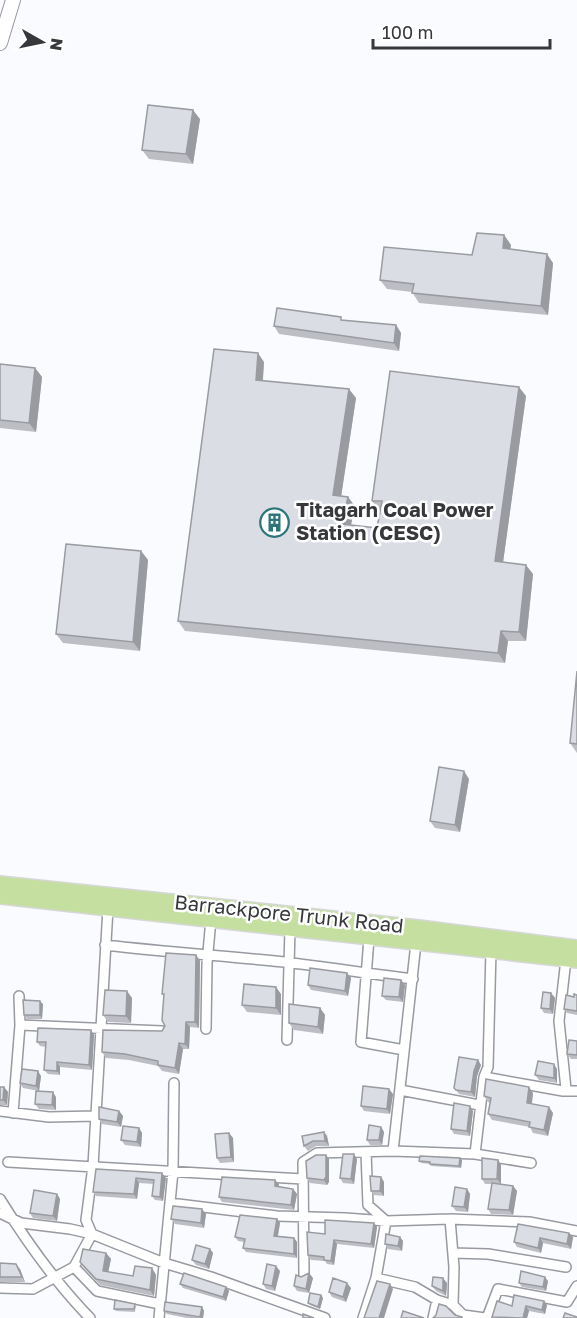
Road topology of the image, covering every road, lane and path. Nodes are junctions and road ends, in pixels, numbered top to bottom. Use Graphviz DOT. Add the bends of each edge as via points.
graph roads {
  1 [pos="8,2"];
  2 [pos="0,43"];
  3 [pos="0,884"];
  4 [pos="0,896"];
  5 [pos="108,908"];
  6 [pos="211,919"];
  7 [pos="290,929"];
  8 [pos="369,938"];
  9 [pos="416,943"];
  10 [pos="105,945"];
  11 [pos="491,950"];
  12 [pos="208,954"];
  13 [pos="574,956"];
  14 [pos="289,963"];
  15 [pos="366,974"];
  16 [pos="413,979"];
  17 [pos="20,996"];
  18 [pos="20,1025"];
  19 [pos="100,1027"];
  20 [pos="206,1029"];
  21 [pos="162,1031"];
  22 [pos="287,1040"];
  23 [pos="404,1050"];
  24 [pos="484,1077"];
  25 [pos="174,1083"];
  26 [pos="566,1089"];
  27 [pos="400,1090"];
  28 [pos="577,1091"];
  29 [pos="479,1105"];
  30 [pos="0,1111"];
  31 [pos="14,1113"];
  32 [pos="96,1116"];
  33 [pos="393,1151"];
  34 [pos="366,1152"];
  35 [pos="475,1154"];
  36 [pos="8,1162"];
  37 [pos="531,1163"];
  38 [pos="93,1167"];
  39 [pos="173,1171"];
  40 [pos="303,1179"];
  41 [pos="0,1199"];
  42 [pos="170,1203"];
  43 [pos="0,1213"];
  44 [pos="303,1218"];
  45 [pos="13,1219"];
  46 [pos="450,1219"];
  47 [pos="386,1221"];
  48 [pos="577,1231"];
  49 [pos="92,1234"];
  50 [pos="453,1253"];
  51 [pos="164,1263"];
  52 [pos="74,1267"];
  53 [pos="566,1267"];
  54 [pos="304,1275"];
  55 [pos="54,1278"];
  56 [pos="376,1278"];
  57 [pos="577,1286"];
  58 [pos="0,1288"];
  59 [pos="437,1300"];
  60 [pos="160,1304"];
  61 [pos="453,1305"];
  62 [pos="90,1318"];
  63 [pos="159,1318"];
  64 [pos="325,1318"];
  65 [pos="363,1318"];
  66 [pos="433,1318"];
  67 [pos="486,1318"];
  1 -- 2 [label="street"];
  3 -- 13 [label="main road, Barrackpore Trunk Road" via="419,928"];
  4 -- 5 [label="main road, Barrackpore Trunk Road"];
  5 -- 6 [label="main road, Barrackpore Trunk Road"];
  5 -- 10 [label="street"];
  6 -- 7 [label="main road, Barrackpore Trunk Road"];
  6 -- 12 [label="street"];
  7 -- 8 [label="main road, Barrackpore Trunk Road"];
  7 -- 14 [label="street"];
  8 -- 9 [label="main road, Barrackpore Trunk Road"];
  8 -- 15 [label="street"];
  9 -- 11 [label="main road, Barrackpore Trunk Road"];
  9 -- 16 [label="street"];
  10 -- 12 [label="street"];
  10 -- 19 [label="street"];
  11 -- 13 [label="main road, Barrackpore Trunk Road"];
  11 -- 24 [label="street" via="488,1066"];
  12 -- 14 [label="street"];
  12 -- 20 [label="street"];
  13 -- 26 [label="street" via="559,1022"];
  14 -- 15 [label="street"];
  14 -- 22 [label="street"];
  15 -- 16 [label="street"];
  15 -- 23 [label="street" via="361,1042"];
  16 -- 23 [label="street"];
  17 -- 18 [label="street"];
  18 -- 19 [label="street"];
  18 -- 31 [label="street"];
  19 -- 21 [label="street"];
  19 -- 32 [label="street"];
  23 -- 27 [label="street"];
  24 -- 26 [label="street"];
  24 -- 29 [label="street"];
  25 -- 39 [label="street"];
  26 -- 28 [label="street"];
  27 -- 29 [label="street"];
  27 -- 33 [label="street"];
  29 -- 35 [label="street"];
  30 -- 31 [label="street"];
  31 -- 32 [label="street"];
  32 -- 38 [label="street"];
  33 -- 34 [label="street"];
  33 -- 35 [label="street"];
  34 -- 40 [label="street" via="318,1154 303,1162"];
  34 -- 47 [label="street" via="368,1205"];
  35 -- 37 [label="street"];
  36 -- 38 [label="street"];
  38 -- 39 [label="street"];
  38 -- 49 [label="street" via="86,1220"];
  39 -- 40 [label="street"];
  39 -- 42 [label="street"];
  40 -- 44 [label="street"];
  41 -- 45 [label="street"];
  42 -- 44 [label="street"];
  42 -- 51 [label="street"];
  43 -- 45 [label="street"];
  44 -- 47 [label="street"];
  44 -- 54 [label="street"];
  45 -- 49 [label="street"];
  45 -- 55 [label="street"];
  46 -- 47 [label="street"];
  46 -- 48 [label="street" via="529,1222"];
  46 -- 50 [label="street"];
  47 -- 56 [label="street"];
  49 -- 51 [label="street"];
  49 -- 52 [label="street"];
  50 -- 53 [label="street" via="488,1254"];
  50 -- 61 [label="street"];
  51 -- 60 [label="street"];
  51 -- 64 [label="street"];
  52 -- 55 [label="street"];
  52 -- 60 [label="street" via="97,1291"];
  55 -- 58 [label="street" via="33,1289"];
  55 -- 62 [label="street"];
  56 -- 59 [label="street" via="415,1287"];
  56 -- 65 [label="street"];
  57 -- 67 [label="street" via="567,1302 498,1289"];
  59 -- 61 [label="street"];
  59 -- 66 [label="street"];
  60 -- 63 [label="street"];
  61 -- 67 [label="street" via="463,1315"];
}
